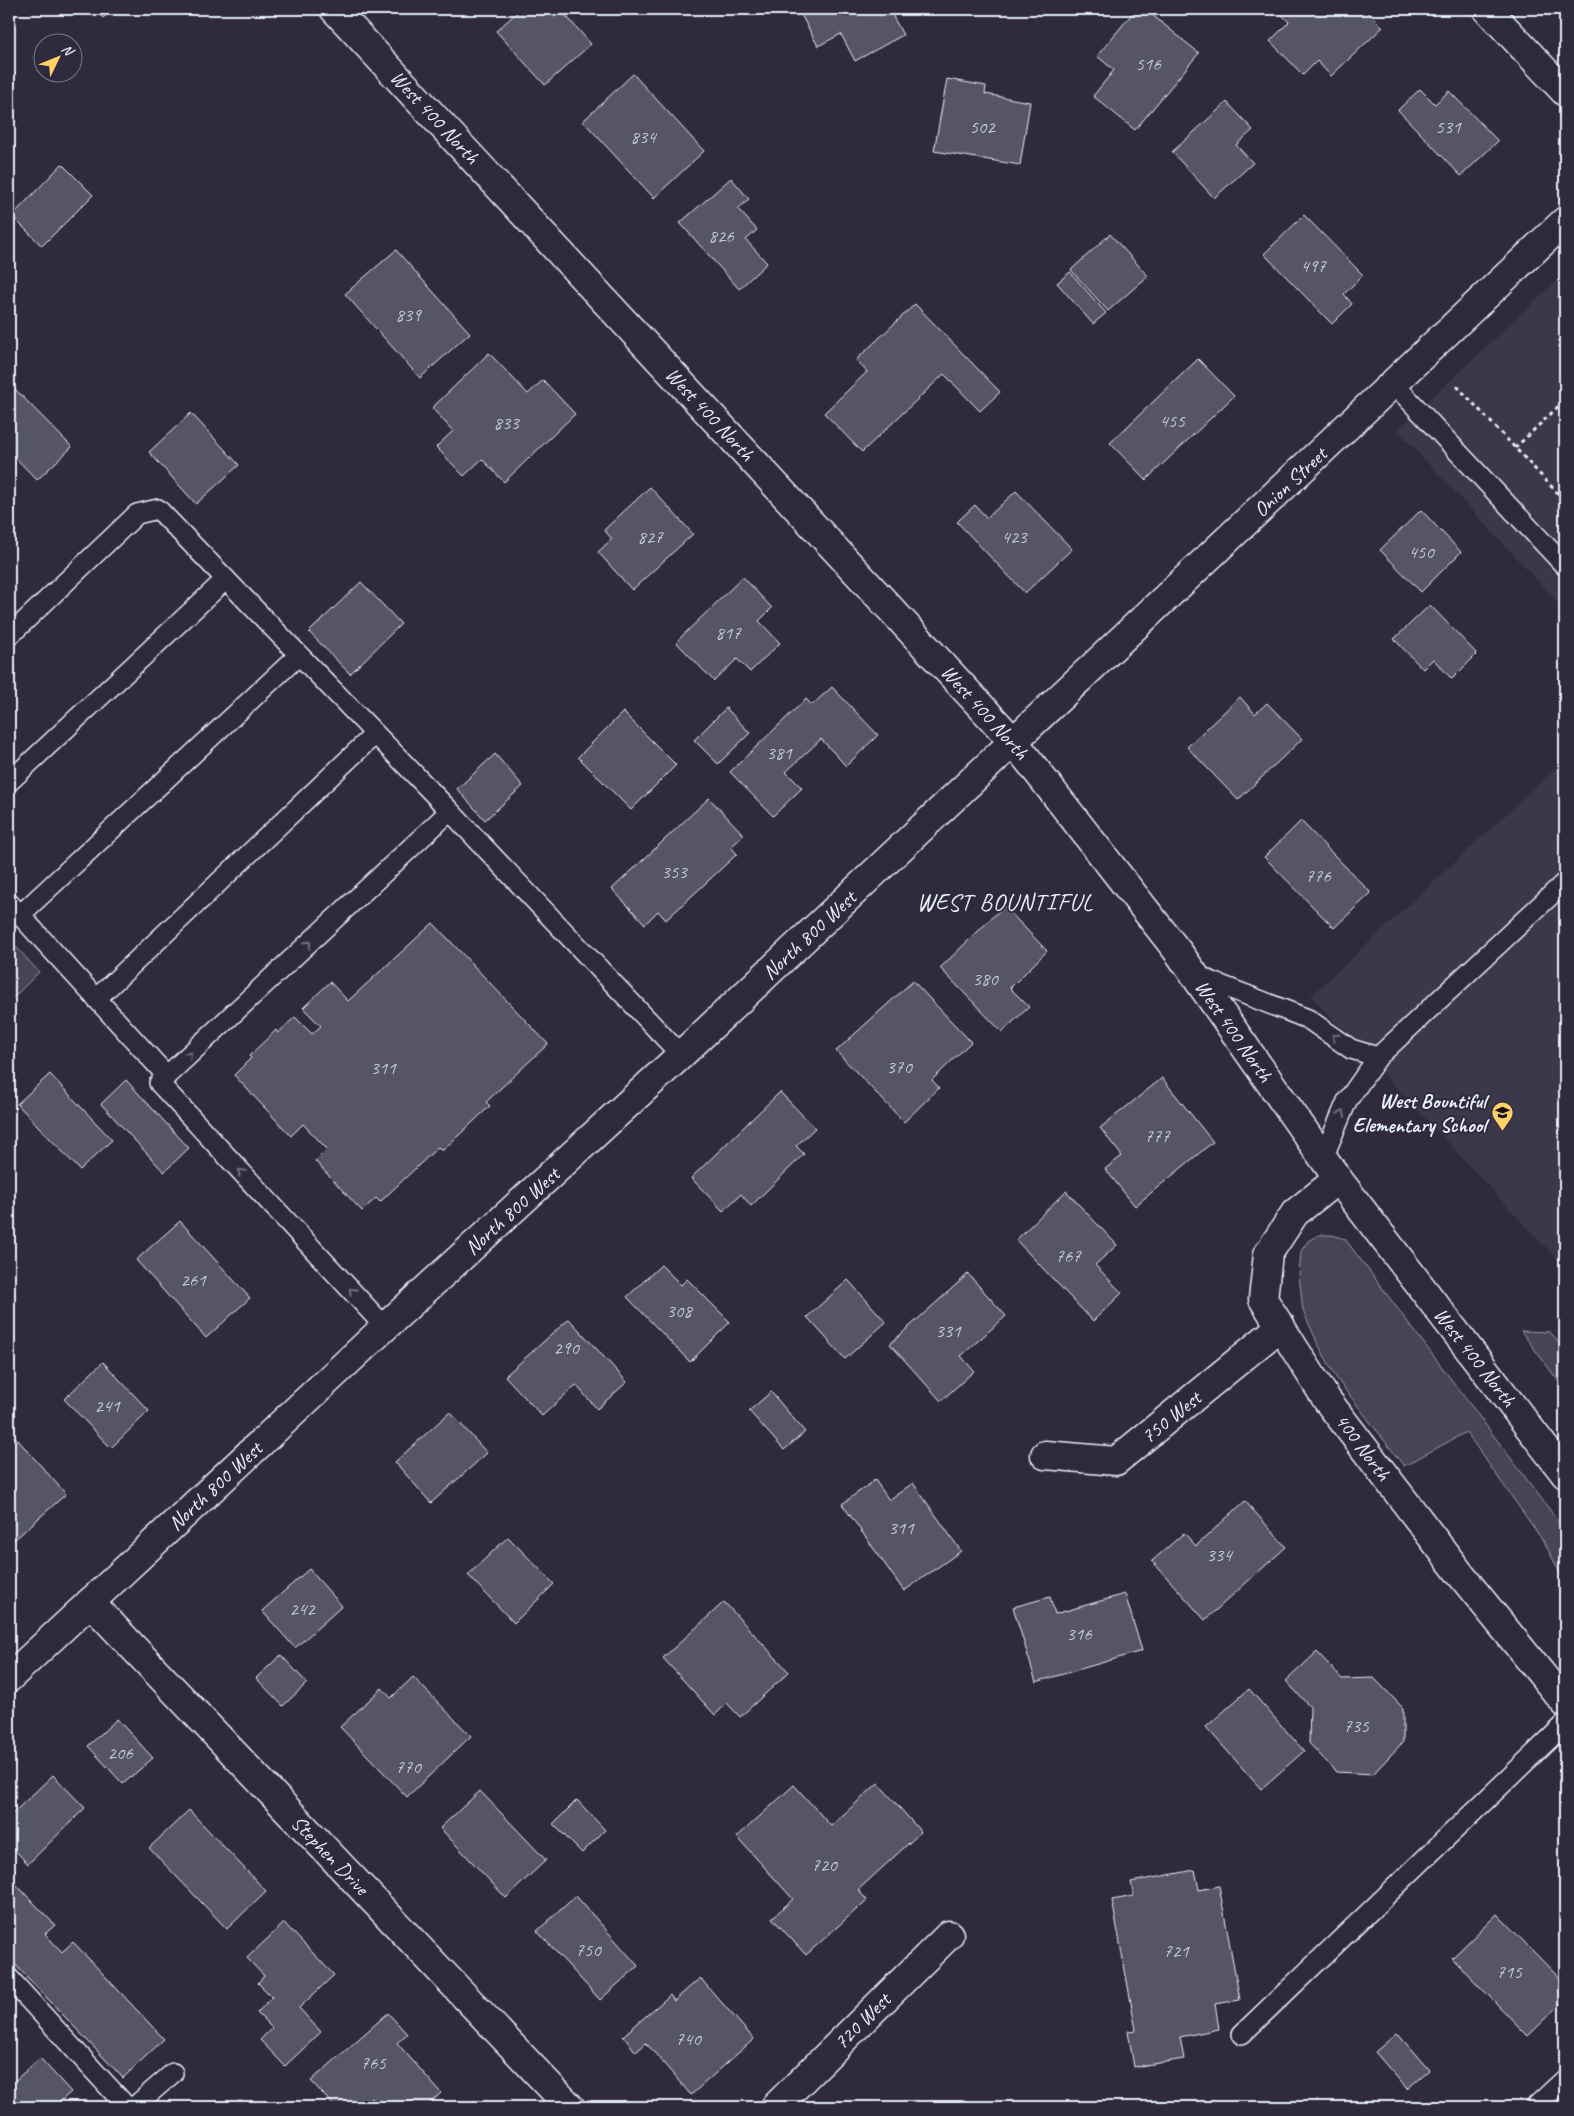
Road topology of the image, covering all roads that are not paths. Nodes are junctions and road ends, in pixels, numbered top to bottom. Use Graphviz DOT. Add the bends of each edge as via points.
graph roads {
  1 [pos="334,9"];
  2 [pos="1487,9"];
  3 [pos="1565,92"];
  4 [pos="1565,221"];
  5 [pos="1394,384"];
  6 [pos="1565,566"];
  7 [pos="226,579"];
  8 [pos="9,636"];
  9 [pos="298,655"];
  10 [pos="375,734"];
  11 [pos="1014,742"];
  12 [pos="9,782"];
  13 [pos="450,811"];
  14 [pos="1565,882"];
  15 [pos="14,909"];
  16 [pos="1195,975"];
  17 [pos="96,999"];
  18 [pos="681,1056"];
  19 [pos="1378,1057"];
  20 [pos="167,1076"];
  21 [pos="1330,1168"];
  22 [pos="1280,1326"];
  23 [pos="385,1327"];
  24 [pos="1045,1455"];
  25 [pos="1565,1474"];
  26 [pos="90,1602"];
  27 [pos="9,1678"];
  28 [pos="1565,1703"];
  29 [pos="1565,1724"];
  30 [pos="949,1935"];
  31 [pos="9,1978"];
  32 [pos="1242,2034"];
  33 [pos="173,2073"];
  34 [pos="1565,2078"];
  35 [pos="127,2107"];
  36 [pos="134,2107"];
  37 [pos="570,2107"];
  38 [pos="775,2107"];
  39 [pos="1535,2107"];
  1 -- 11 [label="street, West 400 North"];
  2 -- 3 [label="street"];
  4 -- 5 [label="street, Onion Street"];
  5 -- 6 [label="lane"];
  5 -- 11 [label="street, Onion Street"];
  7 -- 8 [label="lane" via="158,510 136,514"];
  7 -- 9 [label="lane"];
  7 -- 12 [label="lane"];
  9 -- 10 [label="lane"];
  9 -- 15 [label="lane"];
  10 -- 13 [label="lane"];
  10 -- 17 [label="lane"];
  11 -- 16 [label="street, West 400 North"];
  11 -- 18 [label="street, North 800 West"];
  13 -- 18 [label="lane"];
  20 -- 13 [label="lane, one-way"];
  14 -- 19 [label="lane"];
  15 -- 17 [label="lane"];
  19 -- 16 [label="lane, one-way" via="1351,1049 1308,1019"];
  16 -- 21 [label="street, West 400 North"];
  17 -- 20 [label="lane"];
  18 -- 23 [label="street, North 800 West"];
  21 -- 19 [label="lane, one-way" via="1347,1101"];
  23 -- 20 [label="lane, one-way" via="159,1083"];
  21 -- 22 [label="street, 400 North" via="1268,1254 1263,1299"];
  21 -- 25 [label="street, West 400 North"];
  22 -- 24 [label="street, 750 West" via="1116,1461"];
  22 -- 28 [label="street, 400 North" via="1327,1400 1461,1575"];
  23 -- 26 [label="street, North 800 West"];
  26 -- 27 [label="street, North 800 West"];
  26 -- 37 [label="street, Stephen Drive"];
  29 -- 32 [label="lane"];
  30 -- 38 [label="street, 720 West"];
  31 -- 35 [label="lane"];
  33 -- 36 [label="lane"];
  34 -- 39 [label="lane"];
}
